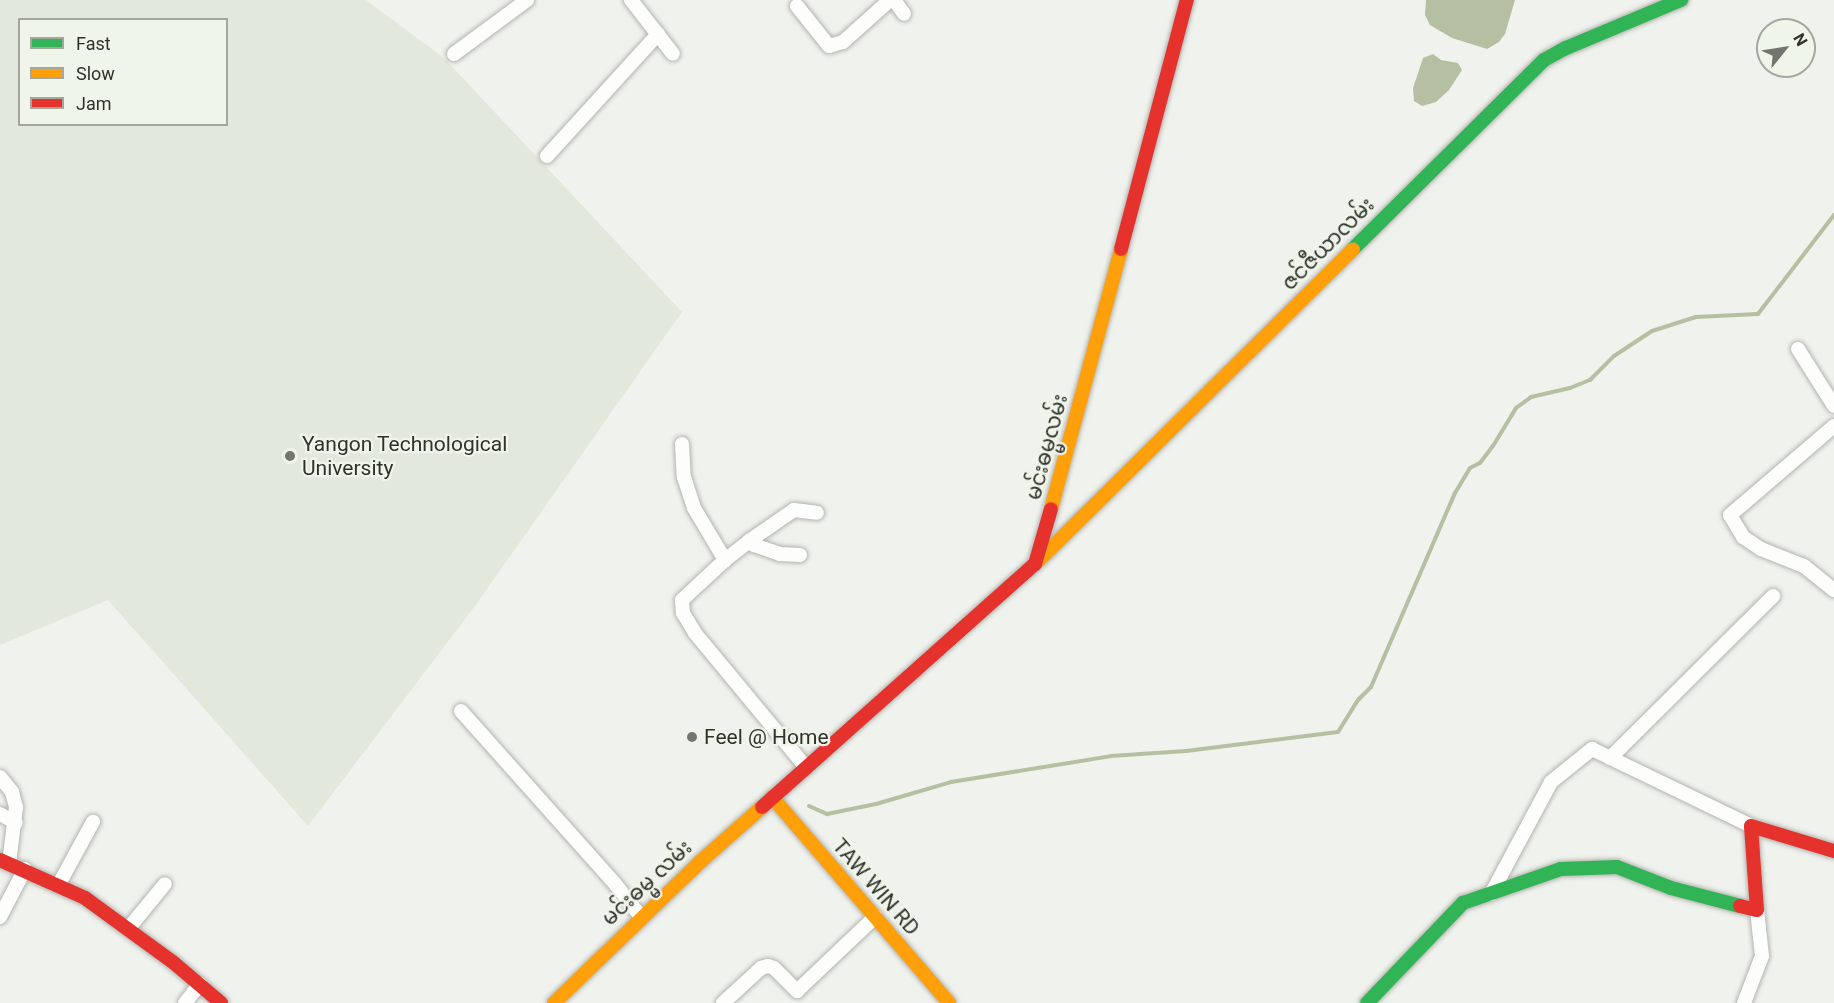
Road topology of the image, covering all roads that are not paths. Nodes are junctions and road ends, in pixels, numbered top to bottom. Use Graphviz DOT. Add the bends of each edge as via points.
graph roads {
  1 [pos="527,0"];
  2 [pos="892,0"];
  3 [pos="1186,0"];
  4 [pos="1681,0"];
  5 [pos="639,3"];
  6 [pos="797,6"];
  7 [pos="904,14"];
  8 [pos="658,34"];
  9 [pos="454,54"];
  10 [pos="673,54"];
  11 [pos="547,156"];
  12 [pos="1798,349"];
  13 [pos="1834,406"];
  14 [pos="1834,426"];
  15 [pos="682,444"];
  16 [pos="817,513"];
  17 [pos="749,540"];
  18 [pos="800,555"];
  19 [pos="725,560"];
  20 [pos="1035,564"];
  21 [pos="1834,590"];
  22 [pos="1773,596"];
  23 [pos="461,711"];
  24 [pos="1610,758"];
  25 [pos="806,767"];
  26 [pos="0,777"];
  27 [pos="772,797"];
  28 [pos="0,814"];
  29 [pos="93,822"];
  30 [pos="16,823"];
  31 [pos="1751,826"];
  32 [pos="1834,851"];
  33 [pos="4,861"];
  34 [pos="25,869"];
  35 [pos="59,884"];
  36 [pos="165,884"];
  37 [pos="1491,894"];
  38 [pos="1757,910"];
  39 [pos="0,917"];
  40 [pos="641,917"];
  41 [pos="875,917"];
  42 [pos="128,930"];
  43 [pos="201,984"];
  44 [pos="797,991"];
  45 [pos="185,1003"];
  46 [pos="221,1003"];
  47 [pos="554,1003"];
  48 [pos="723,1003"];
  49 [pos="806,1003"];
  50 [pos="949,1003"];
  51 [pos="1367,1003"];
  52 [pos="1744,1003"];
  1 -- 9 [label="street"];
  2 -- 6 [label="street" via="843,42 829,46"];
  2 -- 7 [label="street"];
  3 -- 20 [label="main road, မင်းဓမ္မလမ်း"];
  4 -- 20 [label="main road, ဇင်ဇီယာလမ်း" via="1544,60"];
  5 -- 8 [label="street"];
  8 -- 10 [label="street"];
  8 -- 11 [label="street"];
  12 -- 13 [label="street"];
  14 -- 21 [label="street" via="1730,515 1743,537 1804,566"];
  15 -- 19 [label="street" via="684,477 694,508"];
  16 -- 17 [label="street" via="794,510"];
  17 -- 18 [label="street" via="780,554"];
  17 -- 19 [label="street"];
  19 -- 25 [label="street" via="682,600 683,613 695,633"];
  20 -- 25 [label="main road"];
  22 -- 24 [label="street"];
  23 -- 40 [label="street"];
  24 -- 31 [label="street"];
  24 -- 37 [label="street" via="1592,749 1551,782"];
  25 -- 27 [label="main road"];
  26 -- 30 [label="street" via="12,792"];
  27 -- 40 [label="main road, မင်းဓမ္မ လမ်း"];
  27 -- 41 [label="main road, TAW WIN RD"];
  28 -- 30 [label="street"];
  29 -- 35 [label="street"];
  30 -- 33 [label="street"];
  31 -- 32 [label="main road"];
  31 -- 38 [label="main road"];
  33 -- 34 [label="main road"];
  34 -- 35 [label="main road"];
  34 -- 39 [label="street"];
  35 -- 42 [label="main road"];
  36 -- 42 [label="street"];
  37 -- 38 [label="main road" via="1561,869 1617,867 1671,888"];
  37 -- 51 [label="main road" via="1463,903"];
  38 -- 52 [label="street" via="1762,956"];
  40 -- 47 [label="main road, မင်းဓမ္မ လမ်း"];
  41 -- 44 [label="street"];
  41 -- 50 [label="main road, TAW WIN RD"];
  42 -- 43 [label="main road"];
  43 -- 45 [label="street"];
  43 -- 46 [label="main road"];
  44 -- 48 [label="street" via="768,966"];
  44 -- 49 [label="street"];
}
